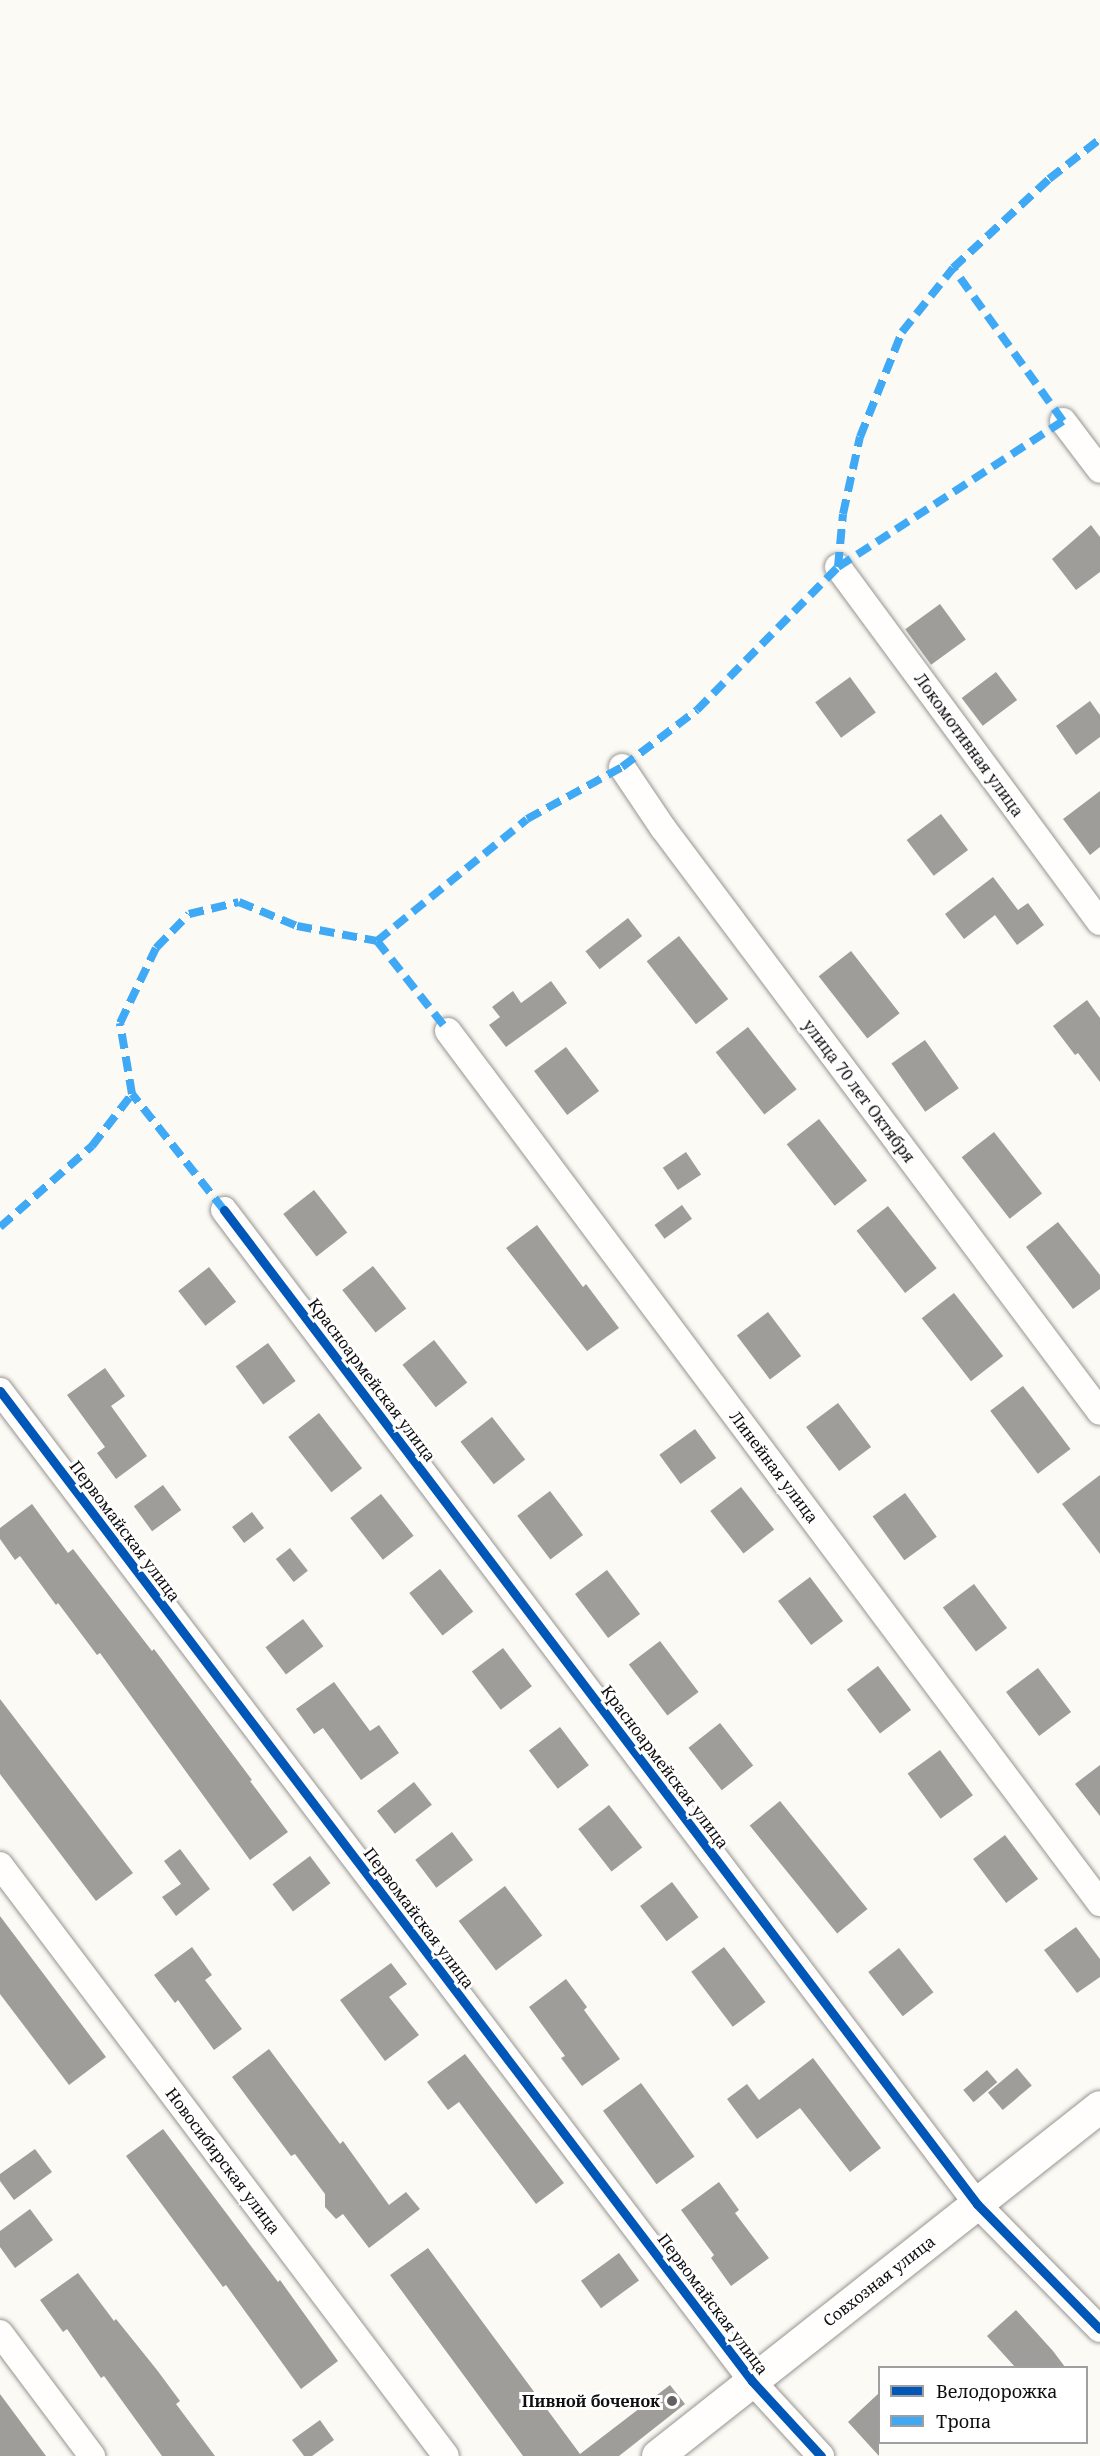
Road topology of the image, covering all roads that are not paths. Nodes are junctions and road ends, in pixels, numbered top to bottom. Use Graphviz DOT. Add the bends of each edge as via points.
graph roads {
  1 [pos="1063,421"];
  2 [pos="1100,470"];
  3 [pos="838,567"];
  4 [pos="622,767"];
  5 [pos="1100,922"];
  6 [pos="448,1031"];
  7 [pos="224,1210"];
  8 [pos="0,1391"];
  9 [pos="1100,1412"];
  10 [pos="0,1865"];
  11 [pos="1100,1903"];
  12 [pos="1100,2107"];
  13 [pos="977,2204"];
  14 [pos="1100,2329"];
  15 [pos="0,2333"];
  16 [pos="752,2381"];
  17 [pos="92,2456"];
  18 [pos="446,2456"];
  19 [pos="658,2456"];
  20 [pos="821,2456"];
  1 -- 2 [label="street"];
  3 -- 5 [label="street, Локомотивная улица"];
  4 -- 9 [label="street, улица 70 лет Октября" via="663,828"];
  6 -- 11 [label="street, Линейная улица"];
  7 -- 13 [label="street, Красноармейская улица"];
  8 -- 16 [label="street, Первомайская улица"];
  10 -- 18 [label="street, Новосибирская улица"];
  12 -- 13 [label="street, Совхозная улица"];
  13 -- 14 [label="street, Красноармейская улица"];
  13 -- 16 [label="street, Совхозная улица"];
  15 -- 17 [label="street"];
  16 -- 19 [label="street, Совхозная улица"];
  16 -- 20 [label="street, Первомайская улица"];
}
